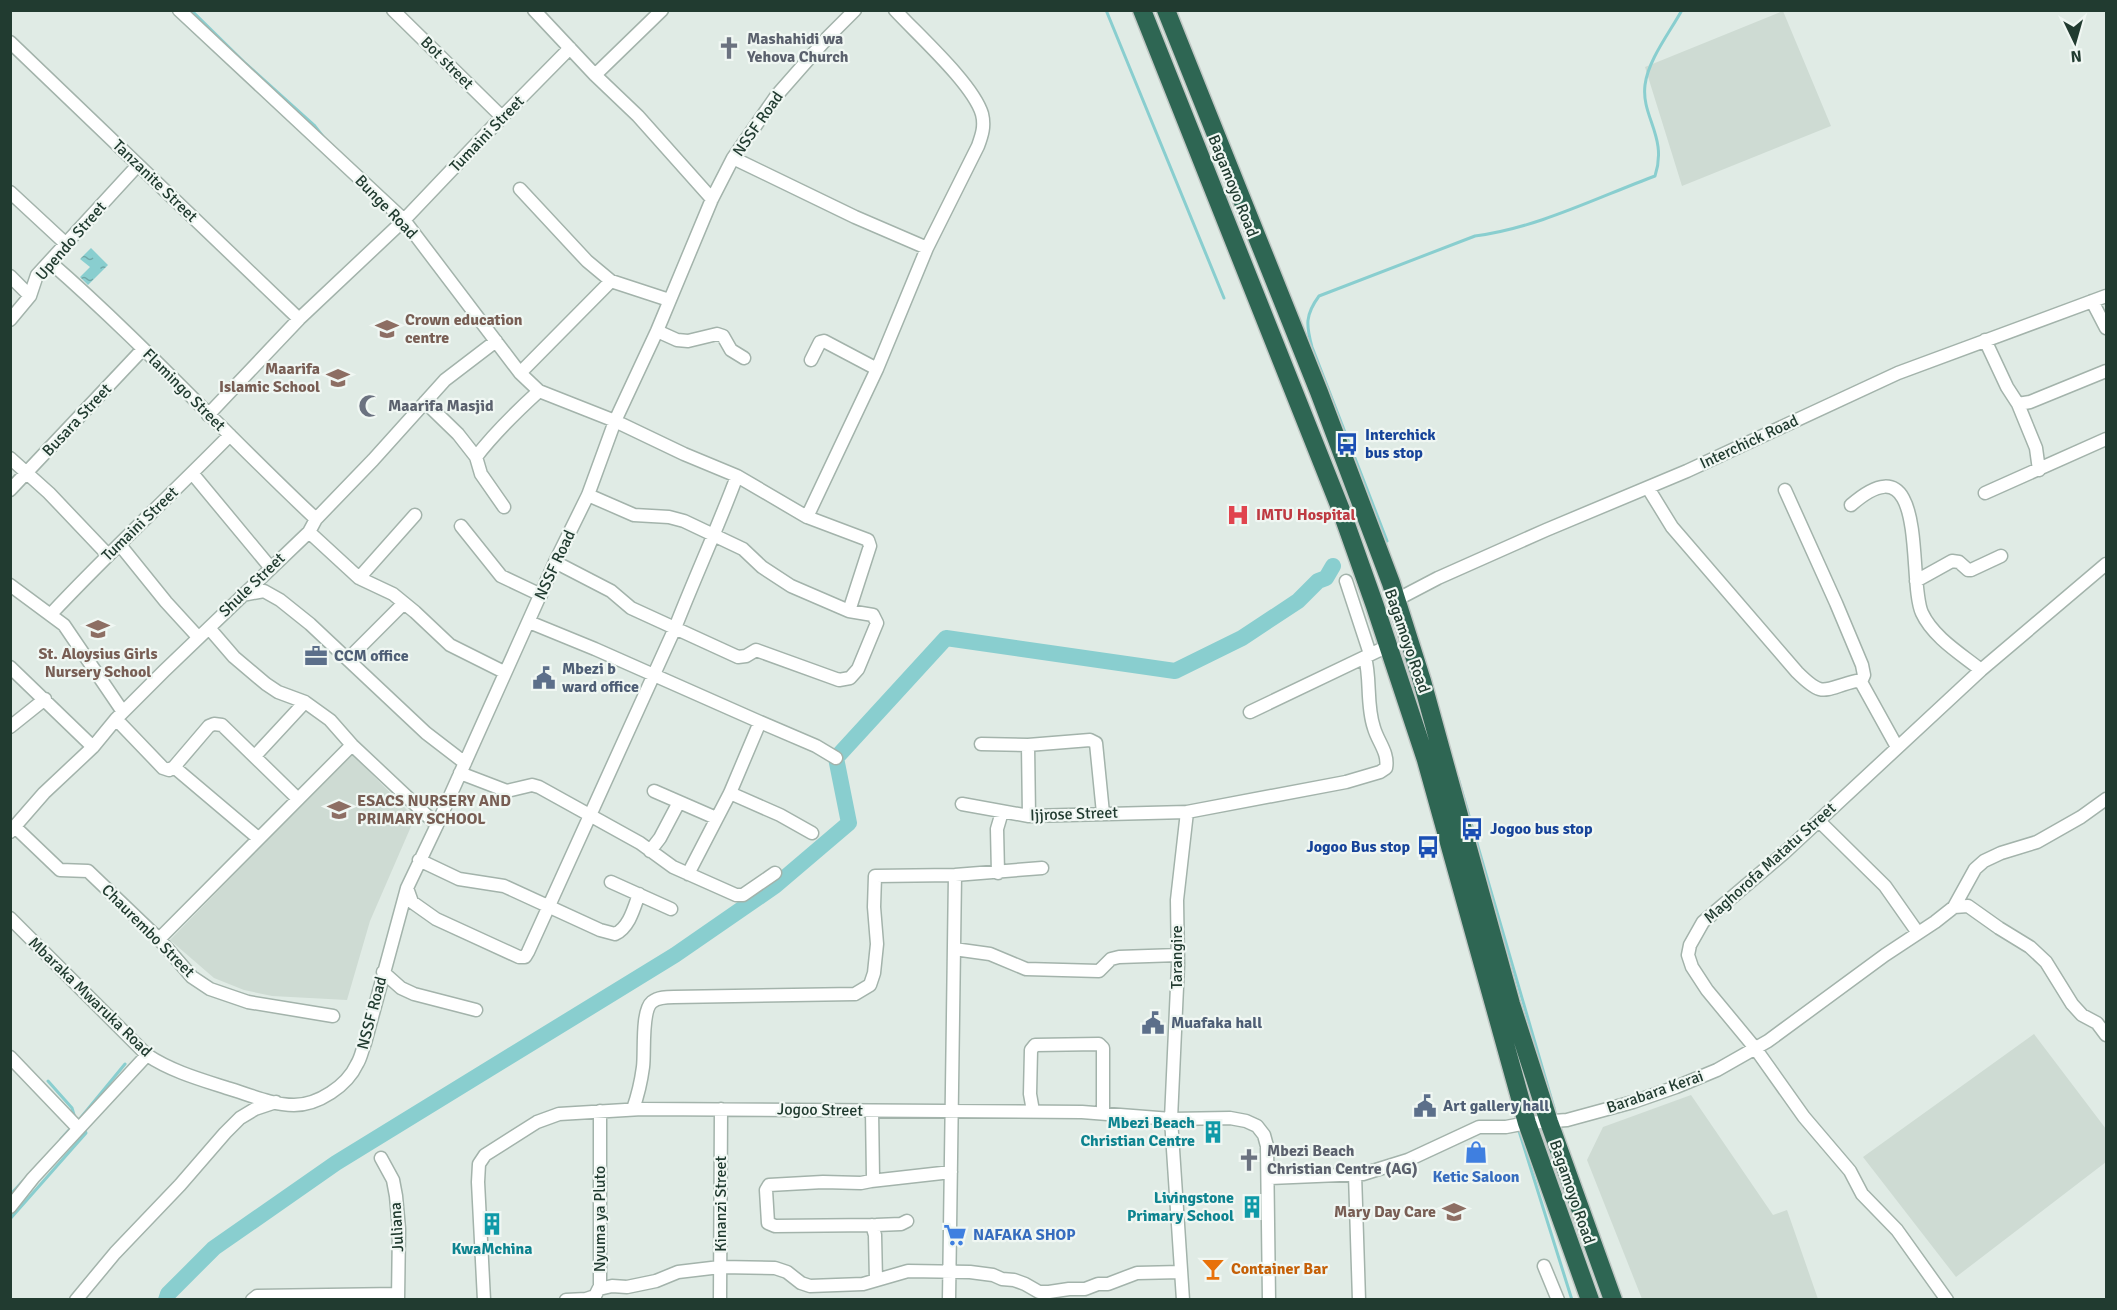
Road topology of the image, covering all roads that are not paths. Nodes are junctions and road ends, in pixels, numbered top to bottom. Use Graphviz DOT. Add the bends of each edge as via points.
graph roads {
  1 [pos="179,10"];
  2 [pos="393,10"];
  3 [pos="534,10"];
  4 [pos="662,10"];
  5 [pos="895,10"];
  6 [pos="1142,10"];
  7 [pos="1166,10"];
  8 [pos="847,13"];
  9 [pos="10,42"];
  10 [pos="570,48"];
  11 [pos="595,75"];
  12 [pos="502,117"];
  13 [pos="733,158"];
  14 [pos="138,165"];
  15 [pos="520,189"];
  16 [pos="10,192"];
  17 [pos="712,199"];
  18 [pos="404,220"];
  19 [pos="65,243"];
  20 [pos="927,248"];
  21 [pos="50,262"];
  22 [pos="10,276"];
  23 [pos="611,281"];
  24 [pos="30,296"];
  25 [pos="2106,296"];
  26 [pos="669,300"];
  27 [pos="2092,301"];
  28 [pos="10,320"];
  29 [pos="299,320"];
  30 [pos="2106,328"];
  31 [pos="657,331"];
  32 [pos="1985,340"];
  33 [pos="496,341"];
  34 [pos="143,349"];
  35 [pos="744,358"];
  36 [pos="811,360"];
  37 [pos="877,369"];
  38 [pos="2106,371"];
  39 [pos="520,373"];
  40 [pos="539,392"];
  41 [pos="425,402"];
  42 [pos="2018,404"];
  43 [pos="208,415"];
  44 [pos="615,421"];
  45 [pos="230,435"];
  46 [pos="2106,439"];
  47 [pos="476,457"];
  48 [pos="10,458"];
  49 [pos="2039,470"];
  50 [pos="28,473"];
  51 [pos="192,473"];
  52 [pos="737,476"];
  53 [pos="1648,488"];
  54 [pos="10,490"];
  55 [pos="1785,490"];
  56 [pos="1984,493"];
  57 [pos="588,495"];
  58 [pos="1851,505"];
  59 [pos="504,507"];
  60 [pos="415,515"];
  61 [pos="807,517"];
  62 [pos="316,519"];
  63 [pos="461,526"];
  64 [pos="309,532"];
  65 [pos="715,535"];
  66 [pos="120,545"];
  67 [pos="108,555"];
  68 [pos="2001,556"];
  69 [pos="555,562"];
  70 [pos="2106,564"];
  71 [pos="270,567"];
  72 [pos="359,578"];
  73 [pos="1346,581"];
  74 [pos="1916,581"];
  75 [pos="10,585"];
  76 [pos="241,596"];
  77 [pos="541,596"];
  78 [pos="1396,600"];
  79 [pos="404,603"];
  80 [pos="849,611"];
  81 [pos="51,614"];
  82 [pos="529,622"];
  83 [pos="209,628"];
  84 [pos="675,628"];
  85 [pos="198,637"];
  86 [pos="1388,646"];
  87 [pos="1367,656"];
  88 [pos="348,659"];
  89 [pos="10,667"];
  90 [pos="1982,670"];
  91 [pos="504,672"];
  92 [pos="654,675"];
  93 [pos="1861,682"];
  94 [pos="45,699"];
  95 [pos="305,702"];
  96 [pos="1250,712"];
  97 [pos="120,716"];
  98 [pos="760,722"];
  99 [pos="10,727"];
  100 [pos="352,744"];
  101 [pos="981,744"];
  102 [pos="1028,744"];
  103 [pos="93,747"];
  104 [pos="1897,747"];
  105 [pos="255,756"];
  106 [pos="836,758"];
  107 [pos="174,767"];
  108 [pos="463,768"];
  109 [pos="654,792"];
  110 [pos="730,793"];
  111 [pos="297,798"];
  112 [pos="2106,799"];
  113 [pos="679,802"];
  114 [pos="962,804"];
  115 [pos="1002,812"];
  116 [pos="1187,812"];
  117 [pos="1103,813"];
  118 [pos="590,814"];
  119 [pos="1029,816"];
  120 [pos="716,818"];
  121 [pos="1820,820"];
  122 [pos="437,825"];
  123 [pos="13,830"];
  124 [pos="812,833"];
  125 [pos="258,838"];
  126 [pos="650,851"];
  127 [pos="419,860"];
  128 [pos="1042,868"];
  129 [pos="775,873"];
  130 [pos="998,873"];
  131 [pos="688,874"];
  132 [pos="955,875"];
  133 [pos="611,882"];
  134 [pos="407,888"];
  135 [pos="639,894"];
  136 [pos="548,906"];
  137 [pos="1954,907"];
  138 [pos="671,909"];
  139 [pos="10,918"];
  140 [pos="1918,933"];
  141 [pos="159,939"];
  142 [pos="954,949"];
  143 [pos="1178,955"];
  144 [pos="382,972"];
  145 [pos="476,1010"];
  146 [pos="333,1016"];
  147 [pos="2102,1020"];
  148 [pos="2106,1035"];
  149 [pos="1755,1048"];
  150 [pos="147,1055"];
  151 [pos="10,1057"];
  152 [pos="276,1102"];
  153 [pos="633,1109"];
  154 [pos="721,1109"];
  155 [pos="600,1111"];
  156 [pos="872,1111"];
  157 [pos="1033,1111"];
  158 [pos="953,1112"];
  159 [pos="1103,1113"];
  160 [pos="1171,1119"];
  161 [pos="1549,1122"];
  162 [pos="1527,1123"];
  163 [pos="78,1128"];
  164 [pos="381,1158"];
  165 [pos="951,1172"];
  166 [pos="1355,1174"];
  167 [pos="1268,1178"];
  168 [pos="871,1181"];
  169 [pos="10,1207"];
  170 [pos="907,1221"];
  171 [pos="872,1225"];
  172 [pos="1544,1266"];
  173 [pos="720,1267"];
  174 [pos="950,1270"];
  175 [pos="1181,1272"];
  176 [pos="876,1280"];
  177 [pos="1067,1294"];
  178 [pos="597,1295"];
  179 [pos="398,1297"];
  180 [pos="76,1299"];
  181 [pos="252,1299"];
  182 [pos="484,1299"];
  183 [pos="566,1299"];
  184 [pos="720,1299"];
  185 [pos="949,1299"];
  186 [pos="1183,1299"];
  187 [pos="1269,1299"];
  188 [pos="1359,1299"];
  189 [pos="1558,1299"];
  190 [pos="1590,1299"];
  191 [pos="1613,1299"];
  192 [pos="1947,1299"];
  1 -- 18 [label="street, Bunge Road"];
  2 -- 12 [label="street, Bot street"];
  3 -- 10 [label="street"];
  4 -- 11 [label="street"];
  5 -- 20 [label="street" via="976,99 984,129"];
  6 -- 86 [label="highway, Bagamoyo Road" via="1360,563"];
  7 -- 78 [label="highway, Bagamoyo Road" via="1319,392"];
  8 -- 13 [label="street, NSSF Road" via="777,95"];
  9 -- 14 [label="street, Tanzanite Street"];
  10 -- 11 [label="street"];
  10 -- 12 [label="street, Tumaini Street"];
  11 -- 17 [label="street" via="638,116"];
  12 -- 18 [label="street, Tumaini Street"];
  13 -- 17 [label="street, NSSF Road"];
  13 -- 20 [label="street"];
  14 -- 19 [label="street, Upendo Street"];
  14 -- 29 [label="street, Tanzanite Street"];
  15 -- 23 [label="street"];
  16 -- 19 [label="street"];
  17 -- 26 [label="street, NSSF Road"];
  18 -- 29 [label="street, Tumaini Street"];
  18 -- 33 [label="street, Bunge Road"];
  19 -- 21 [label="street, Upendo Street"];
  20 -- 37 [label="street"];
  21 -- 24 [label="street, Upendo Street" via="37,275"];
  21 -- 34 [label="street, Flamingo Street"];
  22 -- 24 [label="street"];
  23 -- 26 [label="street"];
  23 -- 39 [label="street"];
  24 -- 28 [label="street, Upendo Street"];
  25 -- 27 [label="street, Interchick Road"];
  26 -- 31 [label="street, NSSF Road"];
  27 -- 30 [label="street"];
  27 -- 32 [label="street, Interchick Road"];
  29 -- 43 [label="street, Tumaini Street"];
  31 -- 35 [label="street" via="688,341 717,334"];
  31 -- 44 [label="street, NSSF Road"];
  32 -- 42 [label="street"];
  32 -- 53 [label="street, Interchick Road" via="1899,373"];
  33 -- 39 [label="street, Bunge Road"];
  33 -- 41 [label="street, Shule Street" via="445,380"];
  34 -- 43 [label="street, Flamingo Street"];
  34 -- 50 [label="street, Busara Street"];
  36 -- 37 [label="street" via="824,341"];
  37 -- 61 [label="street"];
  38 -- 42 [label="street"];
  39 -- 40 [label="street, Bunge Road"];
  40 -- 44 [label="street, Bunge Road"];
  40 -- 47 [label="street" via="513,414"];
  41 -- 47 [label="street"];
  41 -- 62 [label="street, Shule Street"];
  42 -- 49 [label="street" via="2036,448"];
  43 -- 45 [label="street, Flamingo Street"];
  44 -- 52 [label="street, Bunge Road"];
  44 -- 57 [label="street, NSSF Road"];
  45 -- 51 [label="street, Tumaini Street"];
  45 -- 62 [label="street, Flamingo Street"];
  46 -- 49 [label="street"];
  47 -- 59 [label="street" via="481,474"];
  48 -- 50 [label="street"];
  49 -- 56 [label="street"];
  50 -- 54 [label="street, Busara Street"];
  50 -- 67 [label="street"];
  51 -- 66 [label="street, Tumaini Street"];
  51 -- 71 [label="street"];
  52 -- 61 [label="street, Bunge Road"];
  52 -- 65 [label="street"];
  53 -- 78 [label="street, Interchick Road" via="1438,578"];
  53 -- 93 [label="street" via="1672,527 1812,687 1823,690"];
  55 -- 93 [label="street" via="1862,665"];
  57 -- 65 [label="street" via="634,514 669,517"];
  57 -- 69 [label="street, NSSF Road"];
  58 -- 74 [label="street" via="1874,488 1897,491 1911,515"];
  60 -- 72 [label="street"];
  61 -- 80 [label="street, Bunge Road" via="870,543"];
  62 -- 64 [label="street, Shule Street"];
  63 -- 77 [label="street" via="501,576"];
  64 -- 71 [label="street, Shule Street"];
  64 -- 72 [label="street"];
  65 -- 80 [label="street" via="744,549 762,567 791,586"];
  65 -- 84 [label="street"];
  66 -- 67 [label="street, Tumaini Street"];
  66 -- 85 [label="street"];
  67 -- 81 [label="street, Tumaini Street"];
  68 -- 74 [label="street" via="1971,570 1952,561"];
  69 -- 77 [label="street, NSSF Road"];
  69 -- 84 [label="street" via="611,591 631,608"];
  70 -- 90 [label="street, Maghorofa Matatu Street"];
  71 -- 76 [label="street, Shule Street"];
  72 -- 79 [label="street"];
  73 -- 87 [label="street"];
  74 -- 90 [label="street" via="1925,619"];
  75 -- 81 [label="street"];
  76 -- 83 [label="street, Shule Street"];
  76 -- 88 [label="street" via="270,593"];
  77 -- 82 [label="street, NSSF Road"];
  78 -- 161 [label="highway, Bagamoyo Road" via="1511,1004"];
  79 -- 88 [label="street"];
  79 -- 91 [label="street" via="450,645"];
  80 -- 84 [label="street" via="873,615 877,623 858,669 850,678 839,680 756,650 738,657"];
  81 -- 97 [label="street" via="73,635"];
  82 -- 91 [label="street, NSSF Road"];
  82 -- 92 [label="street"];
  83 -- 85 [label="street, Shule Street"];
  83 -- 95 [label="street" via="234,657 266,684"];
  84 -- 92 [label="street"];
  85 -- 97 [label="street, Shule Street"];
  86 -- 87 [label="street"];
  86 -- 162 [label="highway, Bagamoyo Road" via="1429,772"];
  87 -- 96 [label="street"];
  87 -- 116 [label="street" via="1368,703 1387,760 1386,768 1336,784"];
  88 -- 108 [label="street"];
  89 -- 94 [label="street"];
  90 -- 104 [label="street, Maghorofa Matatu Street"];
  91 -- 108 [label="street, NSSF Road"];
  92 -- 98 [label="street"];
  92 -- 118 [label="street"];
  93 -- 104 [label="street"];
  94 -- 99 [label="street"];
  94 -- 103 [label="street"];
  95 -- 100 [label="street" via="330,720"];
  95 -- 105 [label="street"];
  97 -- 103 [label="street, Shule Street"];
  97 -- 107 [label="street" via="163,768"];
  98 -- 106 [label="street"];
  98 -- 110 [label="street"];
  100 -- 111 [label="street"];
  100 -- 122 [label="street"];
  101 -- 102 [label="street"];
  102 -- 117 [label="street" via="1089,740 1096,743"];
  102 -- 119 [label="street"];
  103 -- 123 [label="street, Shule Street" via="44,793"];
  104 -- 121 [label="street, Maghorofa Matatu Street"];
  105 -- 107 [label="street" via="222,725 214,724"];
  105 -- 111 [label="street"];
  107 -- 125 [label="street"];
  108 -- 118 [label="street" via="507,791 532,785"];
  108 -- 122 [label="street, NSSF Road"];
  109 -- 113 [label="street"];
  110 -- 120 [label="street"];
  110 -- 124 [label="street" via="780,814"];
  111 -- 125 [label="street"];
  112 -- 137 [label="street" via="2037,842 1984,861 1975,869"];
  113 -- 120 [label="street"];
  113 -- 126 [label="street"];
  114 -- 115 [label="street, Ijjrose Street"];
  115 -- 119 [label="street, Ijjrose Street"];
  115 -- 130 [label="street" via="997,829"];
  116 -- 117 [label="street, Ijjrose Street"];
  116 -- 143 [label="street, Tarangire" via="1177,900"];
  117 -- 119 [label="street, Ijjrose Street"];
  118 -- 126 [label="street"];
  118 -- 136 [label="street"];
  120 -- 131 [label="street"];
  121 -- 140 [label="street" via="1885,886"];
  121 -- 149 [label="street, Maghorofa Matatu Street" via="1703,922 1690,945 1692,967"];
  122 -- 127 [label="street, NSSF Road"];
  123 -- 141 [label="street, Chaurembo Street" via="60,870 88,871"];
  125 -- 141 [label="street"];
  126 -- 131 [label="street"];
  127 -- 134 [label="street, NSSF Road"];
  127 -- 136 [label="street" via="459,879 504,886"];
  128 -- 130 [label="street"];
  129 -- 131 [label="street" via="743,895"];
  130 -- 132 [label="street"];
  132 -- 142 [label="street"];
  132 -- 153 [label="street" via="875,876 874,973 870,985 855,993 663,998 652,1002 646,1014 643,1066"];
  133 -- 135 [label="street"];
  134 -- 136 [label="street" via="412,903 436,919 519,957 528,952"];
  134 -- 144 [label="street, NSSF Road"];
  135 -- 136 [label="street" via="622,932 615,934"];
  135 -- 138 [label="street"];
  137 -- 140 [label="street, Barabara Kerai"];
  137 -- 147 [label="street" via="1968,906 2030,946 2046,962 2082,1015"];
  139 -- 150 [label="street, Mbaraka Mwaruka Road"];
  140 -- 149 [label="street, Barabara Kerai"];
  141 -- 146 [label="street, Chaurembo Street" via="192,977 210,989 248,1002"];
  142 -- 143 [label="street" via="990,954 1026,969 1071,972 1098,971 1119,957"];
  142 -- 158 [label="street"];
  143 -- 160 [label="street, Tarangire"];
  144 -- 145 [label="street" via="414,994"];
  144 -- 152 [label="street, NSSF Road" via="357,1066 345,1081 314,1101 295,1105"];
  147 -- 148 [label="street"];
  149 -- 161 [label="street, Barabara Kerai" via="1676,1087 1633,1102"];
  149 -- 192 [label="street, Maghorofa Matatu Street" via="1804,1117 1850,1172 1862,1194 1897,1230"];
  150 -- 152 [label="street, Mbaraka Mwaruka Road" via="195,1078"];
  150 -- 163 [label="street"];
  151 -- 163 [label="street"];
  152 -- 180 [label="street" via="240,1118"];
  153 -- 154 [label="street, Jogoo Street"];
  153 -- 155 [label="street, Jogoo Street"];
  154 -- 156 [label="street, Jogoo Street"];
  154 -- 173 [label="street, Kinanzi Street"];
  155 -- 178 [label="street, Nyuma ya Pluto"];
  155 -- 182 [label="street, Jogoo Street" via="559,1114 537,1122 485,1155 479,1164"];
  156 -- 158 [label="street, Jogoo Street"];
  156 -- 168 [label="street"];
  157 -- 158 [label="street, Jogoo Street"];
  157 -- 159 [label="street, Jogoo Street"];
  157 -- 159 [label="street" via="1033,1046 1099,1044 1103,1048"];
  158 -- 165 [label="street"];
  159 -- 160 [label="street, Jogoo Street"];
  160 -- 167 [label="street, Jogoo Street" via="1230,1118 1257,1126 1267,1146"];
  160 -- 175 [label="street, Tarangire"];
  161 -- 162 [label="street, Barabara Kerai"];
  161 -- 191 [label="highway, Bagamoyo Road"];
  162 -- 166 [label="street, Barabara Kerai" via="1479,1128 1408,1160"];
  162 -- 190 [label="highway, Bagamoyo Road"];
  163 -- 169 [label="street"];
  164 -- 179 [label="street, Juliana" via="393,1180 396,1196"];
  165 -- 168 [label="street"];
  165 -- 174 [label="street"];
  166 -- 167 [label="street, Barabara Kerai"];
  166 -- 188 [label="street"];
  167 -- 187 [label="street, Jogoo Street"];
  168 -- 171 [label="street" via="771,1184 766,1190 772,1226"];
  170 -- 171 [label="street"];
  171 -- 176 [label="street"];
  172 -- 189 [label="street"];
  173 -- 176 [label="street" via="775,1268 810,1286"];
  173 -- 178 [label="street" via="678,1272 627,1287 612,1286"];
  173 -- 184 [label="street, Kinanzi Street"];
  174 -- 176 [label="street" via="908,1271"];
  174 -- 177 [label="street" via="993,1275 1039,1292"];
  174 -- 185 [label="street"];
  175 -- 177 [label="street" via="1131,1274 1117,1282"];
  175 -- 186 [label="street, Tarangire"];
  178 -- 183 [label="street, Nyuma ya Pluto"];
  179 -- 181 [label="street"];
}
